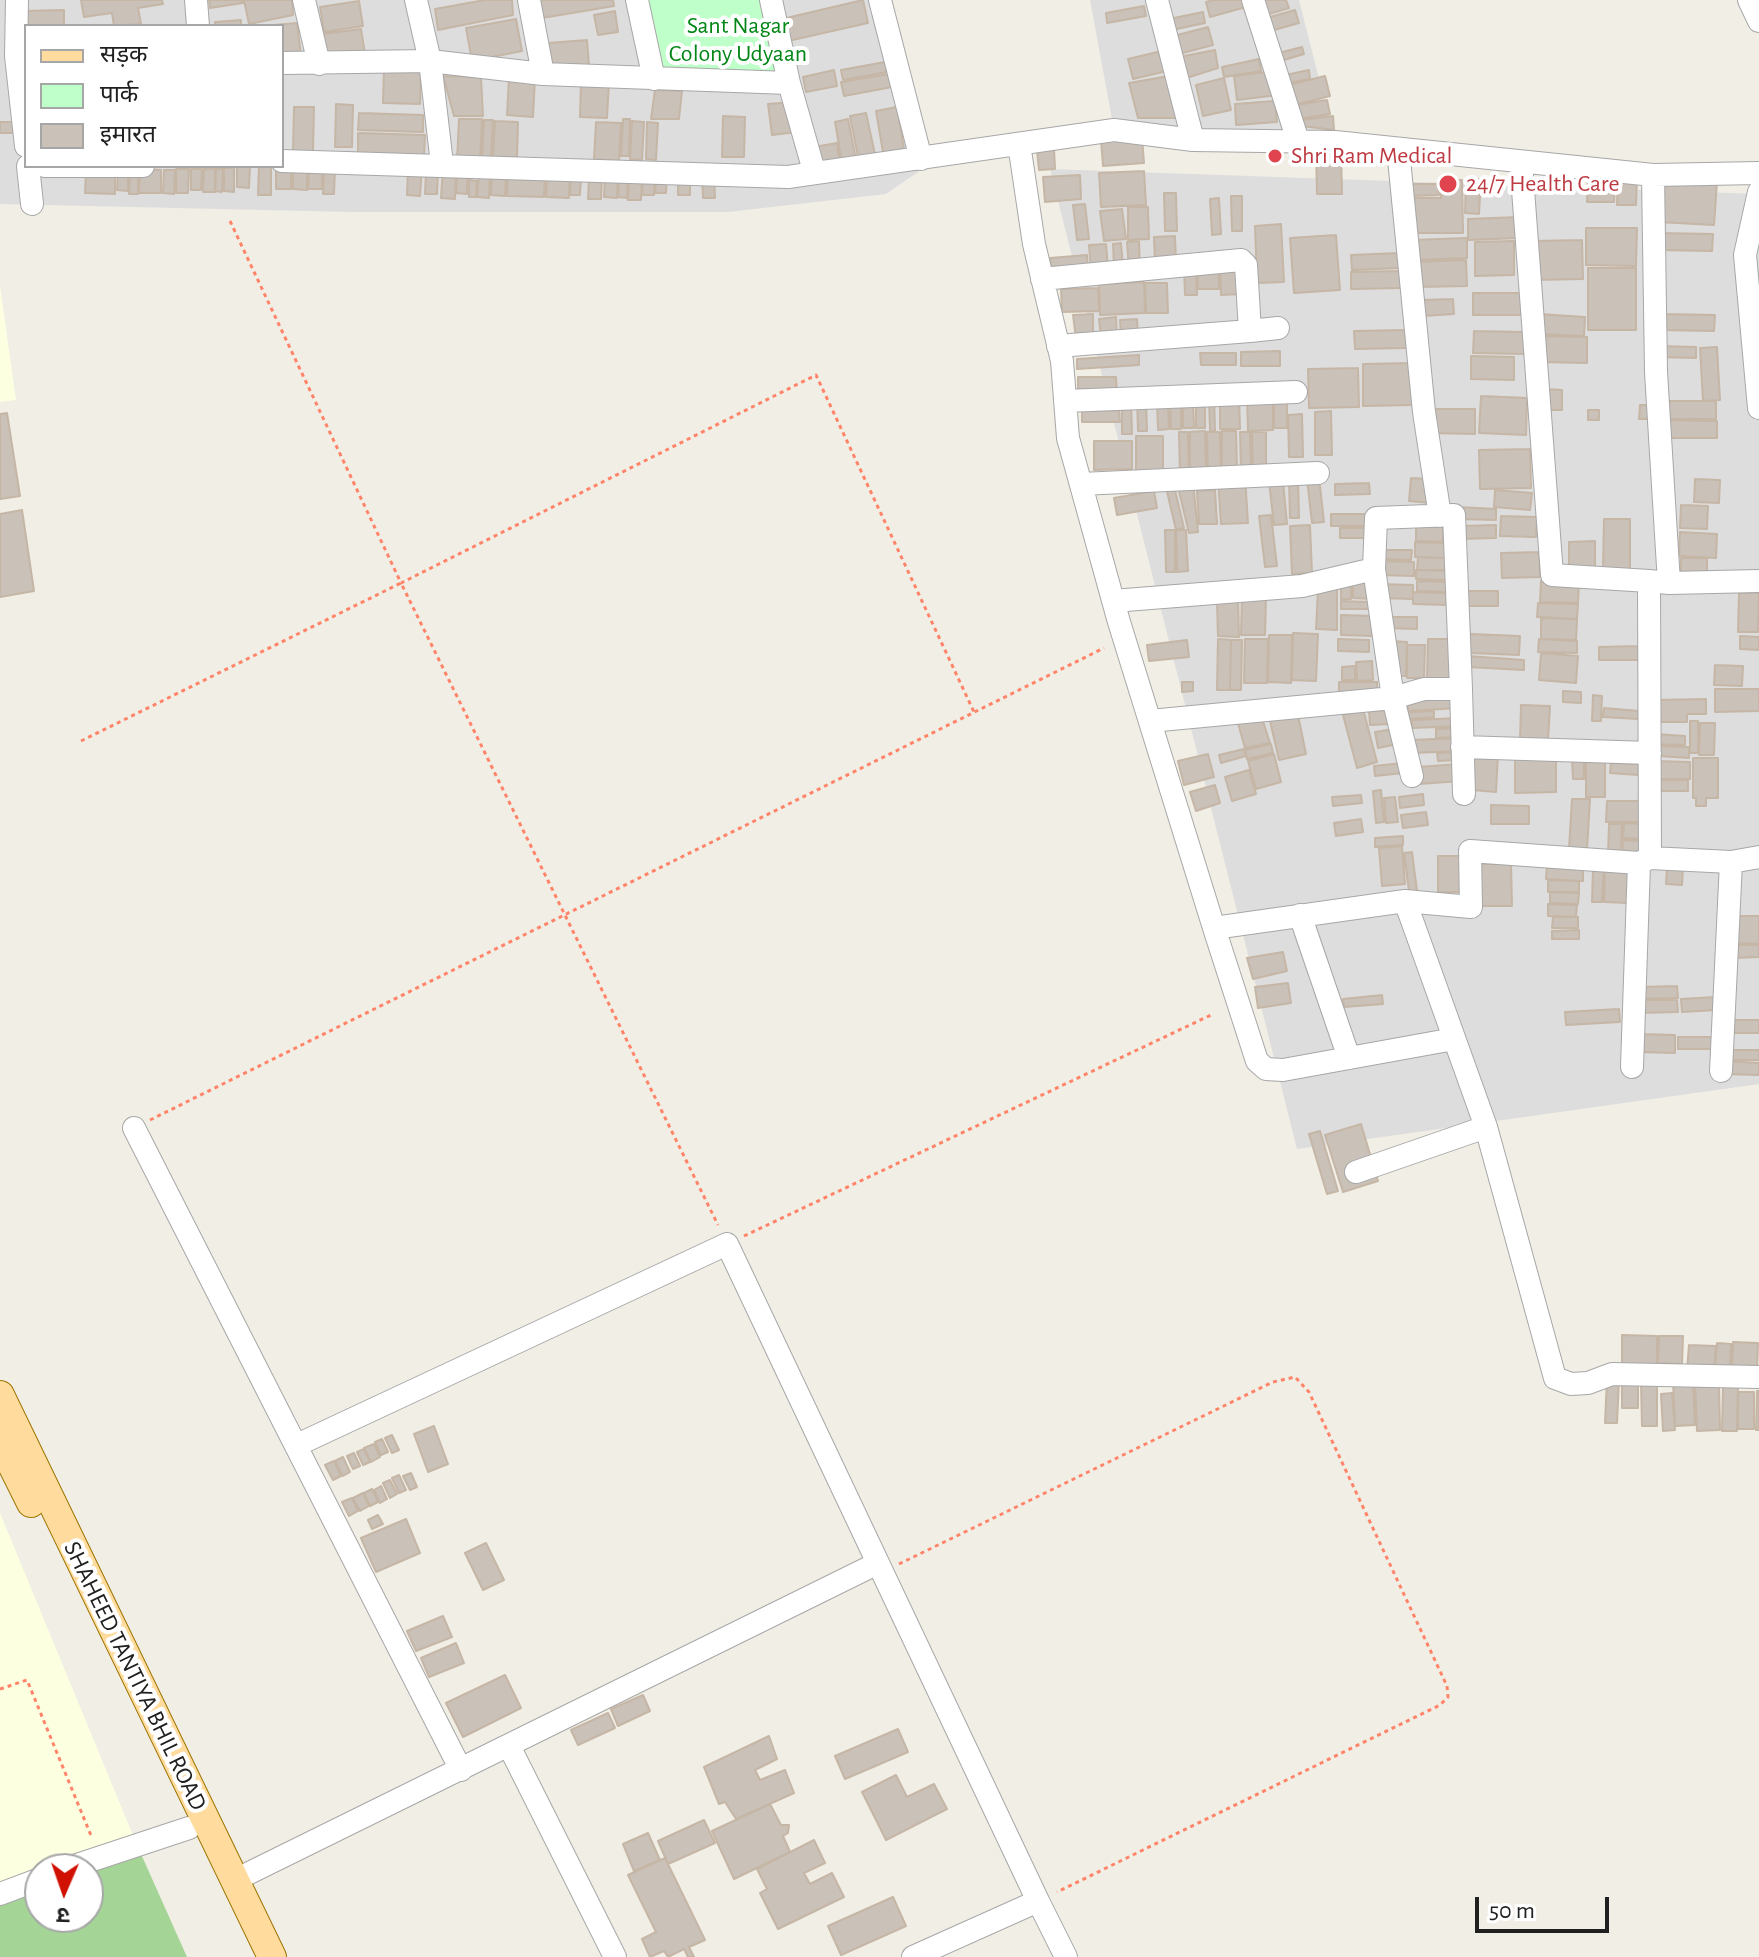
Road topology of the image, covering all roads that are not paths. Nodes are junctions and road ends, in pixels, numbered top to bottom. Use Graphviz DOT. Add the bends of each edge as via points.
graph roads {
  1 [pos="17,0"];
  2 [pos="196,0"];
  3 [pos="304,0"];
  4 [pos="416,0"];
  5 [pos="529,0"];
  6 [pos="637,0"];
  7 [pos="771,0"];
  8 [pos="880,0"];
  9 [pos="1157,0"];
  10 [pos="1253,0"];
  11 [pos="1749,0"];
  12 [pos="1759,21"];
  13 [pos="198,24"];
  14 [pos="8,56"];
  15 [pos="430,61"];
  16 [pos="284,63"];
  17 [pos="319,64"];
  18 [pos="543,74"];
  19 [pos="654,79"];
  20 [pos="789,83"];
  21 [pos="24,136"];
  22 [pos="1193,140"];
  23 [pos="1298,141"];
  24 [pos="1019,144"];
  25 [pos="1398,149"];
  26 [pos="921,159"];
  27 [pos="284,161"];
  28 [pos="1521,163"];
  29 [pos="442,164"];
  30 [pos="28,168"];
  31 [pos="814,171"];
  32 [pos="1759,173"];
  33 [pos="1653,175"];
  34 [pos="1759,192"];
  35 [pos="32,204"];
  36 [pos="1042,279"];
  37 [pos="1278,328"];
  38 [pos="1250,331"];
  39 [pos="1058,346"];
  40 [pos="1296,392"];
  41 [pos="1065,401"];
  42 [pos="1759,408"];
  43 [pos="1318,473"];
  44 [pos="1081,484"];
  45 [pos="1440,516"];
  46 [pos="1374,569"];
  47 [pos="1759,581"];
  48 [pos="1659,582"];
  49 [pos="1113,601"];
  50 [pos="1461,689"];
  51 [pos="1393,698"];
  52 [pos="1150,721"];
  53 [pos="1462,747"];
  54 [pos="1650,753"];
  55 [pos="1412,776"];
  56 [pos="1464,794"];
  57 [pos="1759,857"];
  58 [pos="1644,860"];
  59 [pos="1731,862"];
  60 [pos="1405,901"];
  61 [pos="1300,915"];
  62 [pos="1214,928"];
  63 [pos="1454,1039"];
  64 [pos="1349,1058"];
  65 [pos="1632,1067"];
  66 [pos="1721,1071"];
  67 [pos="1486,1127"];
  68 [pos="134,1128"];
  69 [pos="1356,1172"];
  70 [pos="1759,1377"];
  71 [pos="0,1395"];
  72 [pos="0,1441"];
  73 [pos="297,1445"];
  74 [pos="880,1568"];
  75 [pos="509,1746"];
  76 [pos="461,1770"];
  77 [pos="189,1828"];
  78 [pos="210,1850"];
  79 [pos="104,1855"];
  80 [pos="235,1880"];
  81 [pos="24,1885"];
  82 [pos="0,1894"];
  83 [pos="1038,1901"];
  84 [pos="252,1957"];
  85 [pos="272,1957"];
  86 [pos="615,1957"];
  87 [pos="913,1957"];
  88 [pos="1066,1957"];
  1 -- 14 [label="street"];
  2 -- 13 [label="street"];
  3 -- 17 [label="street"];
  4 -- 15 [label="street"];
  5 -- 18 [label="street"];
  6 -- 19 [label="street"];
  7 -- 20 [label="street"];
  8 -- 26 [label="street"];
  9 -- 22 [label="street"];
  10 -- 23 [label="street"];
  11 -- 12 [label="street"];
  14 -- 21 [label="street"];
  15 -- 17 [label="street"];
  15 -- 18 [label="street"];
  15 -- 29 [label="street"];
  16 -- 17 [label="street"];
  18 -- 19 [label="street"];
  19 -- 20 [label="street"];
  20 -- 31 [label="street"];
  22 -- 23 [label="street"];
  22 -- 24 [label="street" via="1114,130"];
  23 -- 25 [label="street"];
  24 -- 26 [label="street"];
  24 -- 36 [label="street"];
  25 -- 28 [label="street"];
  25 -- 45 [label="street"];
  26 -- 31 [label="street"];
  27 -- 29 [label="street"];
  28 -- 33 [label="street"];
  28 -- 48 [label="street" via="1552,575"];
  29 -- 31 [label="street" via="737,177"];
  30 -- 35 [label="street"];
  32 -- 33 [label="street"];
  33 -- 48 [label="street"];
  34 -- 42 [label="street" via="1745,255"];
  36 -- 38 [label="street" via="1241,260 1246,265"];
  36 -- 39 [label="street"];
  37 -- 38 [label="street"];
  38 -- 39 [label="street"];
  39 -- 41 [label="street"];
  40 -- 41 [label="street"];
  41 -- 44 [label="street" via="1068,438"];
  43 -- 44 [label="street"];
  44 -- 49 [label="street"];
  45 -- 46 [label="street" via="1376,518"];
  45 -- 50 [label="street" via="1454,515"];
  46 -- 49 [label="street" via="1302,586"];
  46 -- 51 [label="street"];
  47 -- 48 [label="street"];
  48 -- 54 [label="street"];
  49 -- 52 [label="street"];
  50 -- 51 [label="street" via="1424,689"];
  50 -- 53 [label="street"];
  51 -- 52 [label="street"];
  51 -- 55 [label="street"];
  52 -- 62 [label="street"];
  53 -- 54 [label="street"];
  53 -- 56 [label="street"];
  54 -- 58 [label="street"];
  57 -- 59 [label="street"];
  58 -- 59 [label="street"];
  58 -- 60 [label="street" via="1470,851 1471,907"];
  58 -- 65 [label="street"];
  59 -- 66 [label="street"];
  60 -- 61 [label="street"];
  60 -- 63 [label="street"];
  61 -- 62 [label="street"];
  61 -- 64 [label="street"];
  62 -- 64 [label="street" via="1257,1061 1266,1069 1283,1070"];
  63 -- 64 [label="street"];
  63 -- 67 [label="street"];
  67 -- 69 [label="street"];
  67 -- 70 [label="street" via="1555,1378 1571,1384 1612,1374"];
  68 -- 73 [label="street"];
  71 -- 78 [label="main road, SHAHEED TANTIYA BHIL ROAD"];
  72 -- 77 [label="main road, SHAHEED TANTIYA BHIL ROAD"];
  73 -- 74 [label="street" via="727,1244"];
  73 -- 76 [label="street"];
  74 -- 75 [label="street"];
  74 -- 83 [label="street"];
  75 -- 76 [label="street"];
  75 -- 86 [label="street"];
  76 -- 80 [label="street"];
  77 -- 78 [label="main road, SHAHEED TANTIYA BHIL ROAD"];
  77 -- 79 [label="street"];
  78 -- 80 [label="main road, SHAHEED TANTIYA BHIL ROAD"];
  78 -- 84 [label="main road, SHAHEED TANTIYA BHIL ROAD"];
  80 -- 85 [label="main road, SHAHEED TANTIYA BHIL ROAD"];
  81 -- 82 [label="street"];
  83 -- 87 [label="street"];
  83 -- 88 [label="street"];
}
